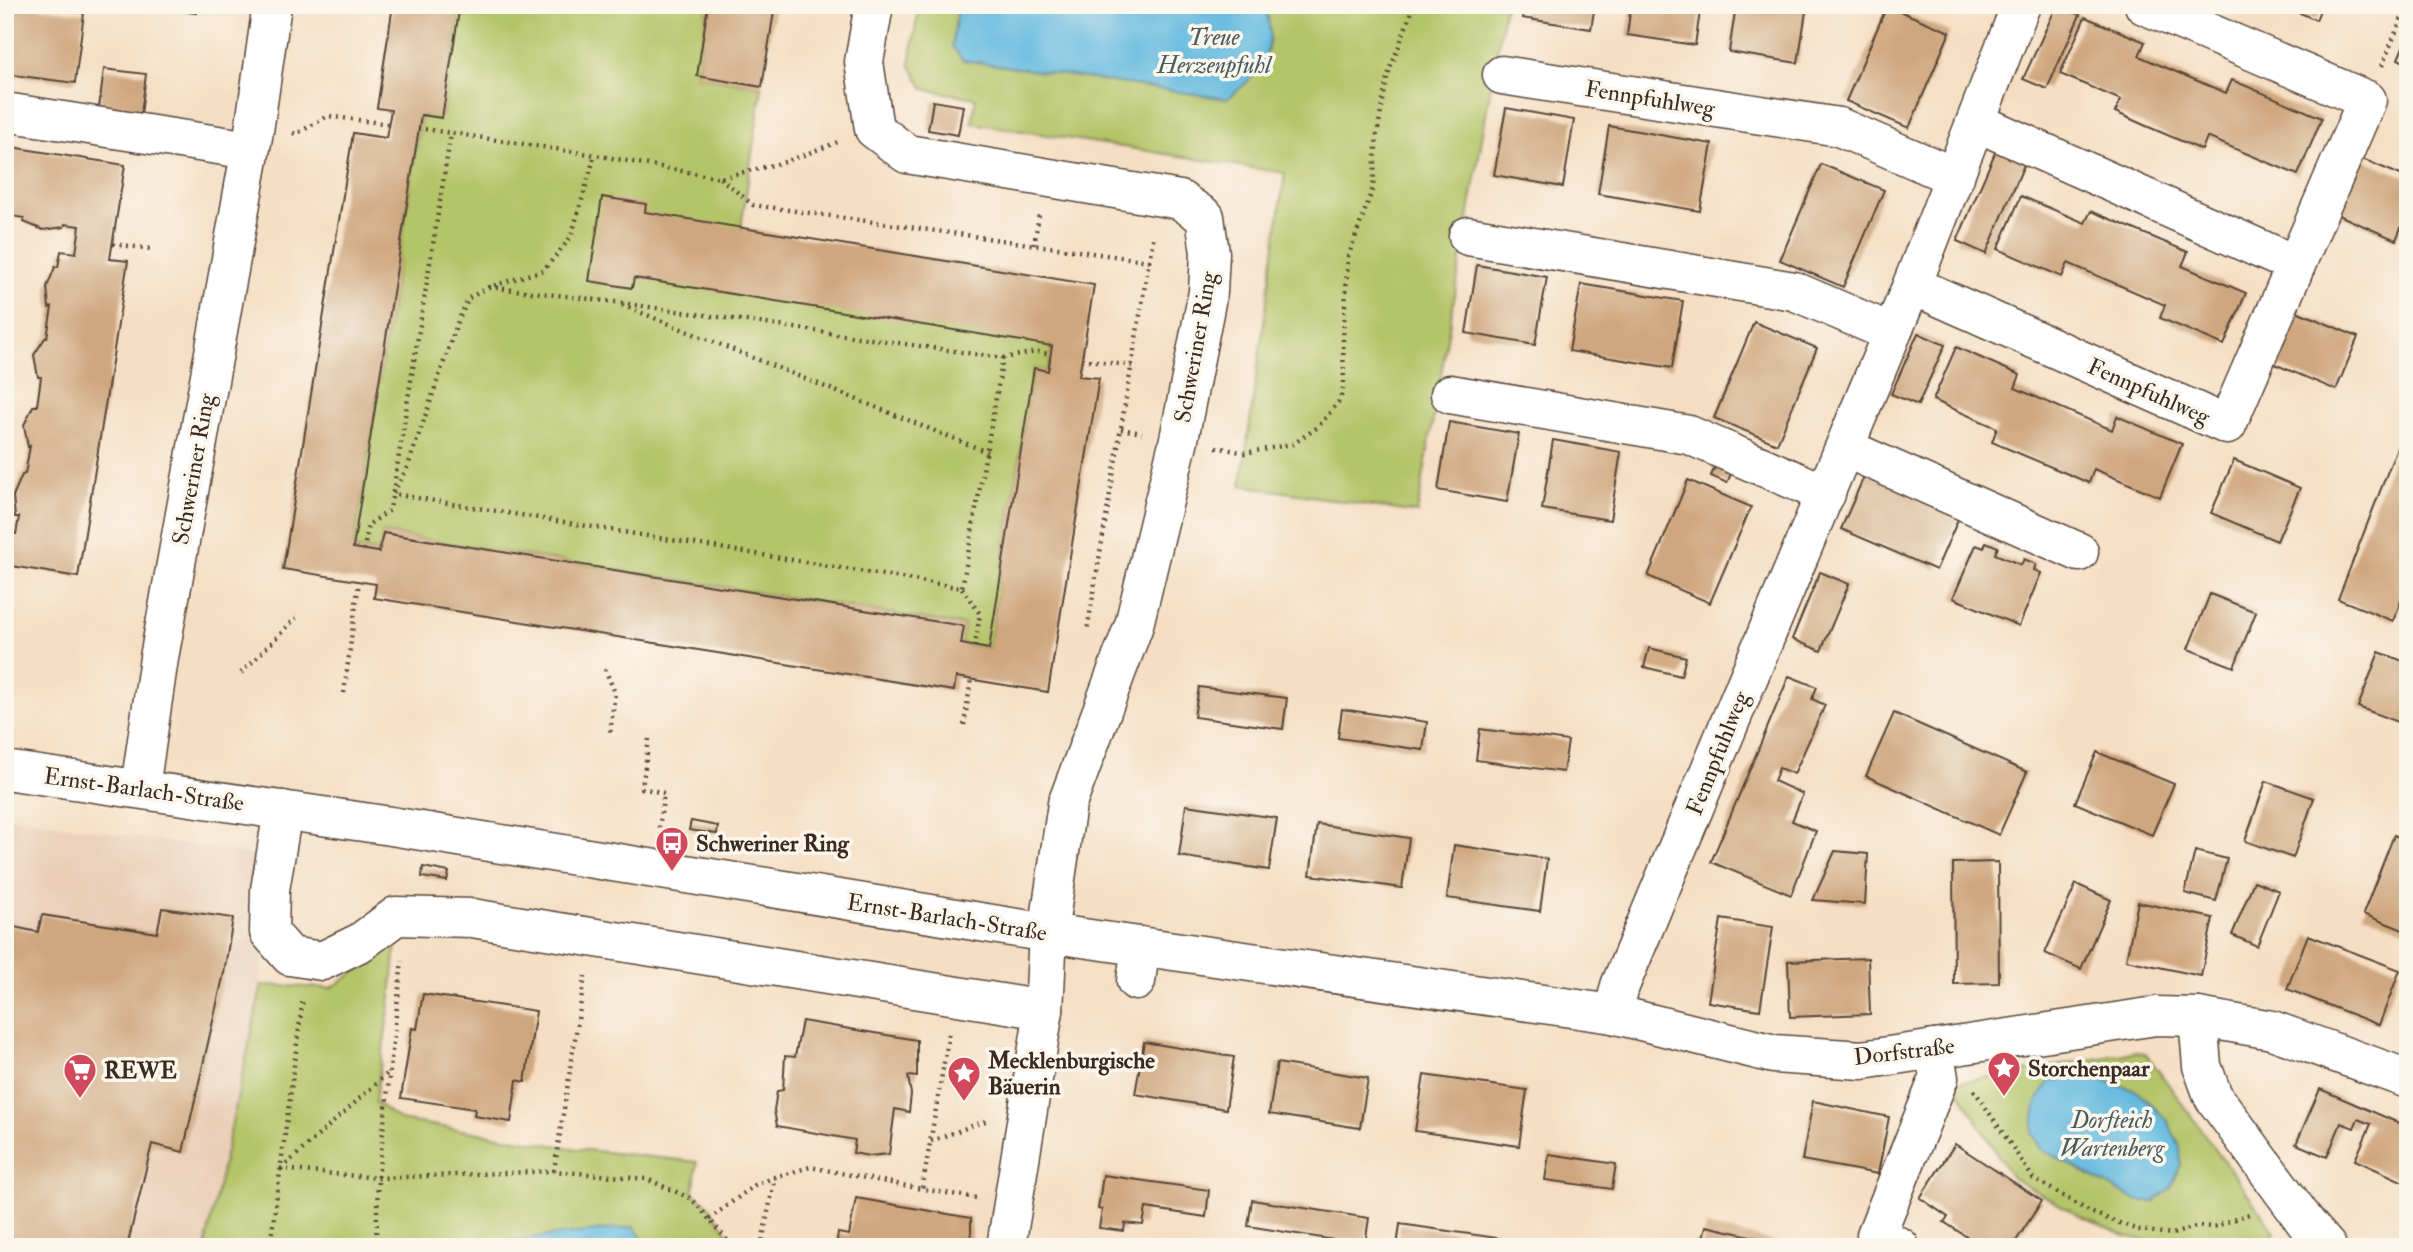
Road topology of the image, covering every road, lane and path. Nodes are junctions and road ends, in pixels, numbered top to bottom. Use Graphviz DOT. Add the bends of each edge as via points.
graph roads {
  1 [pos="272,5"];
  2 [pos="874,5"];
  3 [pos="1414,5"];
  4 [pos="2021,5"];
  5 [pos="2144,5"];
  6 [pos="2407,5"];
  7 [pos="1502,75"];
  8 [pos="2367,100"];
  9 [pos="5,112"];
  10 [pos="1976,122"];
  11 [pos="388,124"];
  12 [pos="418,128"];
  13 [pos="874,129"];
  14 [pos="452,133"];
  15 [pos="252,140"];
  16 [pos="595,155"];
  17 [pos="1955,177"];
  18 [pos="720,178"];
  19 [pos="1468,236"];
  20 [pos="113,244"];
  21 [pos="151,250"];
  22 [pos="2296,265"];
  23 [pos="1912,285"];
  24 [pos="489,287"];
  25 [pos="615,302"];
  26 [pos="1892,333"];
  27 [pos="1051,354"];
  28 [pos="1003,358"];
  29 [pos="1082,359"];
  30 [pos="1132,366"];
  31 [pos="1450,394"];
  32 [pos="1179,439"];
  33 [pos="1845,448"];
  34 [pos="987,452"];
  35 [pos="393,494"];
  36 [pos="1826,494"];
  37 [pos="364,550"];
  38 [pos="2079,552"];
  39 [pos="359,581"];
  40 [pos="962,588"];
  41 [pos="296,618"];
  42 [pos="1085,643"];
  43 [pos="975,646"];
  44 [pos="605,669"];
  45 [pos="240,673"];
  46 [pos="971,680"];
  47 [pos="344,693"];
  48 [pos="964,726"];
  49 [pos="610,734"];
  50 [pos="649,739"];
  51 [pos="5,769"];
  52 [pos="140,788"];
  53 [pos="283,810"];
  54 [pos="659,829"];
  55 [pos="396,916"];
  56 [pos="1048,933"];
  57 [pos="308,958"];
  58 [pos="586,972"];
  59 [pos="1044,1010"];
  60 [pos="1613,1014"];
  61 [pos="2198,1017"];
  62 [pos="949,1030"];
  63 [pos="1934,1049"];
  64 [pos="390,1072"];
  65 [pos="2408,1079"];
  66 [pos="1970,1084"];
  67 [pos="992,1119"];
  68 [pos="930,1142"];
  69 [pos="281,1169"];
  70 [pos="554,1171"];
  71 [pos="775,1177"];
  72 [pos="377,1178"];
  73 [pos="922,1189"];
  74 [pos="979,1198"];
  75 [pos="2290,1201"];
  76 [pos="709,1219"];
  77 [pos="270,1247"];
  78 [pos="376,1247"];
  79 [pos="733,1247"];
  80 [pos="761,1247"];
  81 [pos="1006,1247"];
  82 [pos="1900,1247"];
  83 [pos="2327,1247"];
  1 -- 15 [label="street, Schweriner Ring"];
  2 -- 13 [label="street" via="864,62"];
  3 -- 32 [label="path" via="1387,78 1373,188 1348,257 1340,400 1318,427 1293,444 1245,453"];
  4 -- 10 [label="street, Fennpfuhlweg"];
  5 -- 8 [label="street"];
  6 -- 8 [label="path"];
  7 -- 17 [label="street, Fennpfuhlweg" via="1839,127"];
  8 -- 22 [label="street, Fennpfuhlweg"];
  9 -- 15 [label="street"];
  10 -- 17 [label="street, Fennpfuhlweg"];
  10 -- 22 [label="street"];
  11 -- 15 [label="path" via="328,116 296,134"];
  12 -- 14 [label="path"];
  13 -- 18 [label="path" via="785,162"];
  13 -- 32 [label="street, Schweriner Ring" via="906,154 1180,200 1205,217 1210,253 1208,292"];
  14 -- 16 [label="path"];
  14 -- 35 [label="path"];
  15 -- 52 [label="street, Schweriner Ring"];
  16 -- 18 [label="path"];
  16 -- 24 [label="path" via="570,237 544,270"];
  17 -- 23 [label="street, Fennpfuhlweg"];
  18 -- 30 [label="path" via="752,205 1149,261"];
  19 -- 26 [label="street" via="1794,291"];
  20 -- 21 [label="path"];
  22 -- 23 [label="street, Fennpfuhlweg" via="2227,425"];
  23 -- 26 [label="street, Fennpfuhlweg"];
  24 -- 25 [label="path"];
  24 -- 35 [label="path" via="469,298 458,321 408,466"];
  25 -- 28 [label="path"];
  25 -- 34 [label="path"];
  26 -- 33 [label="street, Fennpfuhlweg"];
  27 -- 28 [label="path"];
  28 -- 34 [label="path"];
  29 -- 30 [label="path"];
  30 -- 42 [label="path"];
  31 -- 36 [label="street" via="1689,435"];
  32 -- 56 [label="street, Schweriner Ring" via="1135,625 1068,804"];
  33 -- 36 [label="street, Fennpfuhlweg"];
  33 -- 38 [label="street"];
  34 -- 40 [label="path"];
  35 -- 37 [label="path" via="390,510 368,525"];
  35 -- 40 [label="path"];
  36 -- 60 [label="street, Fennpfuhlweg" via="1620,986"];
  39 -- 47 [label="path"];
  40 -- 43 [label="path" via="979,614"];
  41 -- 45 [label="path"];
  44 -- 49 [label="path" via="615,693"];
  46 -- 48 [label="path"];
  50 -- 54 [label="path" via="642,788 664,793"];
  51 -- 52 [label="street, Ernst-Barlach-Straße"];
  52 -- 53 [label="street, Ernst-Barlach-Straße"];
  53 -- 56 [label="street, Ernst-Barlach-Straße"];
  53 -- 57 [label="street" via="270,890 269,932 290,956"];
  55 -- 57 [label="street" via="360,942 322,961"];
  55 -- 59 [label="street" via="472,918"];
  55 -- 64 [label="path" via="404,942"];
  56 -- 59 [label="street, Schweriner Ring"];
  56 -- 60 [label="street, Ernst-Barlach-Straße" via="1139,963"];
  57 -- 69 [label="path"];
  58 -- 70 [label="path"];
  59 -- 81 [label="street, Schweriner Ring"];
  60 -- 63 [label="street, Dorfstraße" via="1774,1054 1861,1060"];
  61 -- 63 [label="street, Dorfstraße" via="2156,1016"];
  61 -- 65 [label="street, Dorfstraße" via="2272,1030"];
  61 -- 75 [label="street" via="2202,1066 2214,1096"];
  62 -- 68 [label="path"];
  63 -- 82 [label="street" via="1939,1078 1876,1235"];
  64 -- 69 [label="path"];
  64 -- 72 [label="path"];
  66 -- 75 [label="path" via="2033,1178 2090,1212 2138,1230 2173,1234 2198,1226 2213,1227"];
  67 -- 68 [label="path"];
  68 -- 73 [label="path"];
  69 -- 72 [label="path"];
  69 -- 77 [label="path"];
  70 -- 72 [label="path"];
  70 -- 76 [label="path" via="647,1179 692,1199"];
  71 -- 73 [label="path" via="810,1167"];
  71 -- 76 [label="path" via="755,1185"];
  71 -- 80 [label="path"];
  72 -- 78 [label="path"];
  73 -- 74 [label="path"];
  75 -- 83 [label="street"];
  76 -- 79 [label="path"];
}
